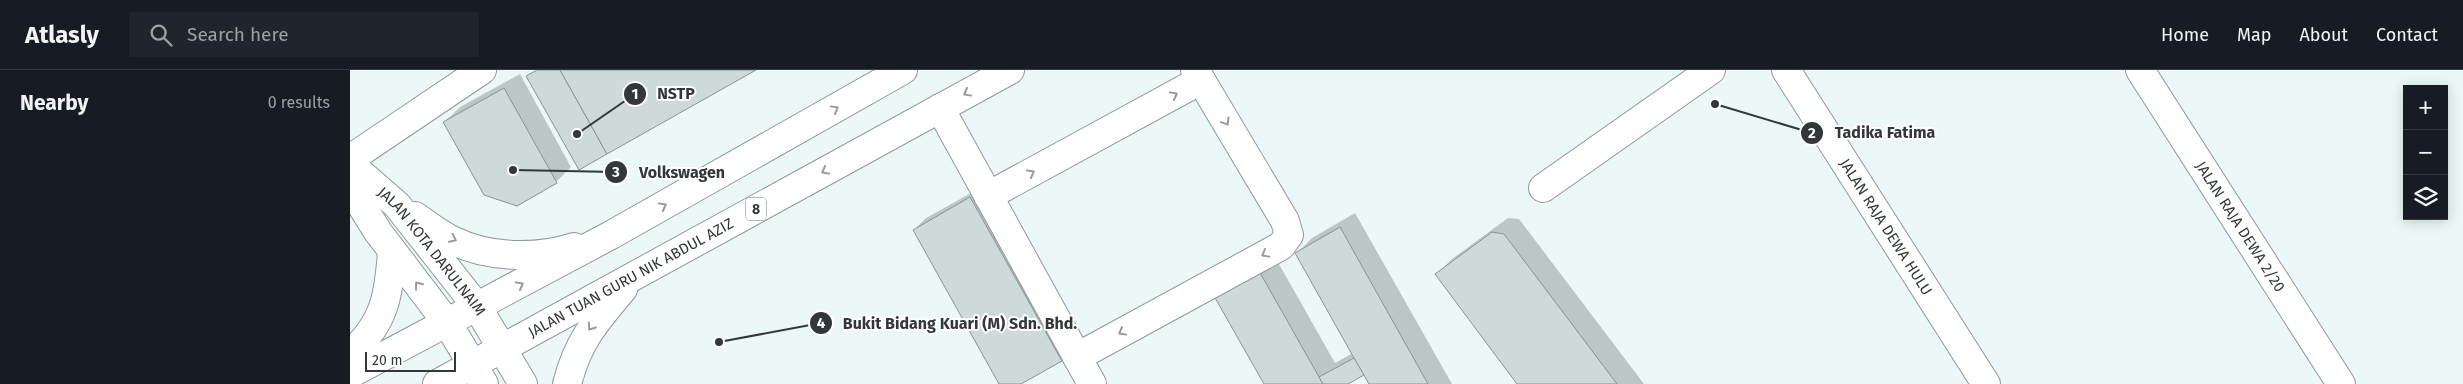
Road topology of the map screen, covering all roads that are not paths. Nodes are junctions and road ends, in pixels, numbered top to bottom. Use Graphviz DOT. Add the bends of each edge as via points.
graph roads {
  1 [pos="482,70"];
  2 [pos="903,70"];
  3 [pos="1010,70"];
  4 [pos="1786,70"];
  5 [pos="2140,70"];
  6 [pos="1198,75"];
  7 [pos="1695,75"];
  8 [pos="940,108"];
  9 [pos="350,159"];
  10 [pos="350,164"];
  11 [pos="350,187"];
  12 [pos="1543,188"];
  13 [pos="988,196"];
  14 [pos="396,204"];
  15 [pos="611,236"];
  16 [pos="392,251"];
  17 [pos="633,276"];
  18 [pos="478,308"];
  19 [pos="448,324"];
  20 [pos="502,349"];
  21 [pos="350,354"];
  22 [pos="1077,357"];
  23 [pos="350,374"];
  24 [pos="478,374"];
  25 [pos="437,384"];
  26 [pos="523,384"];
  27 [pos="567,384"];
  28 [pos="1092,384"];
  29 [pos="1986,384"];
  30 [pos="2341,384"];
  1 -- 9 [label="main road"];
  15 -- 2 [label="main road, one-way"];
  3 -- 8 [label="main road, JALAN TUAN GURU NIK ABDUL AZIZ / 8, one-way"];
  4 -- 29 [label="main road, JALAN RAJA DEWA HULU"];
  5 -- 30 [label="main road, JALAN RAJA DEWA 2/20"];
  13 -- 6 [label="main road, one-way"];
  6 -- 22 [label="main road, one-way" via="1285,221 1289,235 1281,246"];
  7 -- 12 [label="main road"];
  8 -- 13 [label="main road"];
  8 -- 17 [label="main road, JALAN TUAN GURU NIK ABDUL AZIZ / 8, one-way"];
  10 -- 14 [label="main road, JALAN KOTA DARULNAIM"];
  11 -- 16 [label="main road, JALAN KOTA DARULNAIM"];
  13 -- 22 [label="main road"];
  14 -- 15 [label="main road, one-way" via="454,241 485,251 547,254"];
  14 -- 18 [label="main road, JALAN KOTA DARULNAIM"];
  18 -- 15 [label="main road, one-way"];
  19 -- 16 [label="main road, JALAN KOTA DARULNAIM, one-way"];
  16 -- 21 [label="main road" via="390,288 385,307 367,337"];
  17 -- 20 [label="main road, JALAN TUAN GURU NIK ABDUL AZIZ / 8"];
  17 -- 27 [label="main road, one-way" via="590,327"];
  18 -- 19 [label="main road"];
  18 -- 20 [label="main road, JALAN KOTA DARULNAIM"];
  19 -- 23 [label="main road"];
  19 -- 24 [label="main road, JALAN KOTA DARULNAIM"];
  20 -- 24 [label="main road, JALAN TUAN GURU NIK ABDUL AZIZ / 8"];
  20 -- 26 [label="main road, JALAN KOTA DARULNAIM"];
  22 -- 28 [label="main road"];
  24 -- 25 [label="main road, JALAN TUAN GURU NIK ABDUL AZIZ / 8"];
}
